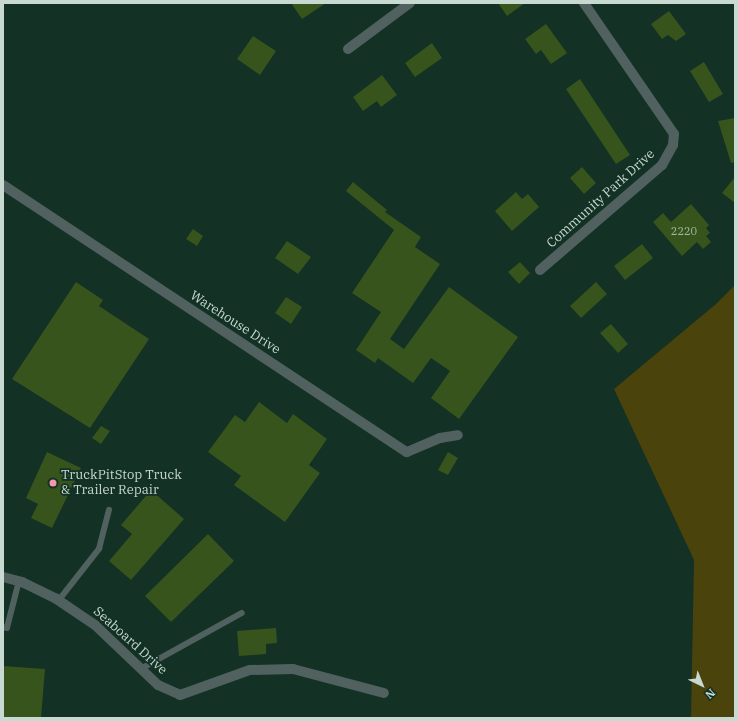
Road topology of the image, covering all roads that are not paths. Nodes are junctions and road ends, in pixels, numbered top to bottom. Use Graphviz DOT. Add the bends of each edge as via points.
graph roads {
  1 [pos="410,3"];
  2 [pos="584,3"];
  3 [pos="348,48"];
  4 [pos="3,185"];
  5 [pos="540,270"];
  6 [pos="458,435"];
  7 [pos="109,510"];
  8 [pos="3,577"];
  9 [pos="19,581"];
  10 [pos="59,600"];
  11 [pos="242,613"];
  12 [pos="3,627"];
  13 [pos="141,669"];
  14 [pos="384,693"];
  1 -- 3 [label="street"];
  2 -- 5 [label="street, Community Park Drive" via="671,129 674,144 662,165"];
  4 -- 6 [label="street, Warehouse Drive" via="407,452 440,438"];
  7 -- 10 [label="lane" via="99,549"];
  8 -- 9 [label="street, Seaboard Drive"];
  9 -- 10 [label="street, Seaboard Drive"];
  9 -- 12 [label="lane" via="7,628"];
  10 -- 13 [label="street, Seaboard Drive" via="95,625"];
  11 -- 13 [label="lane"];
  13 -- 14 [label="street, Seaboard Drive" via="158,685 180,695 250,670 293,669"];
}
